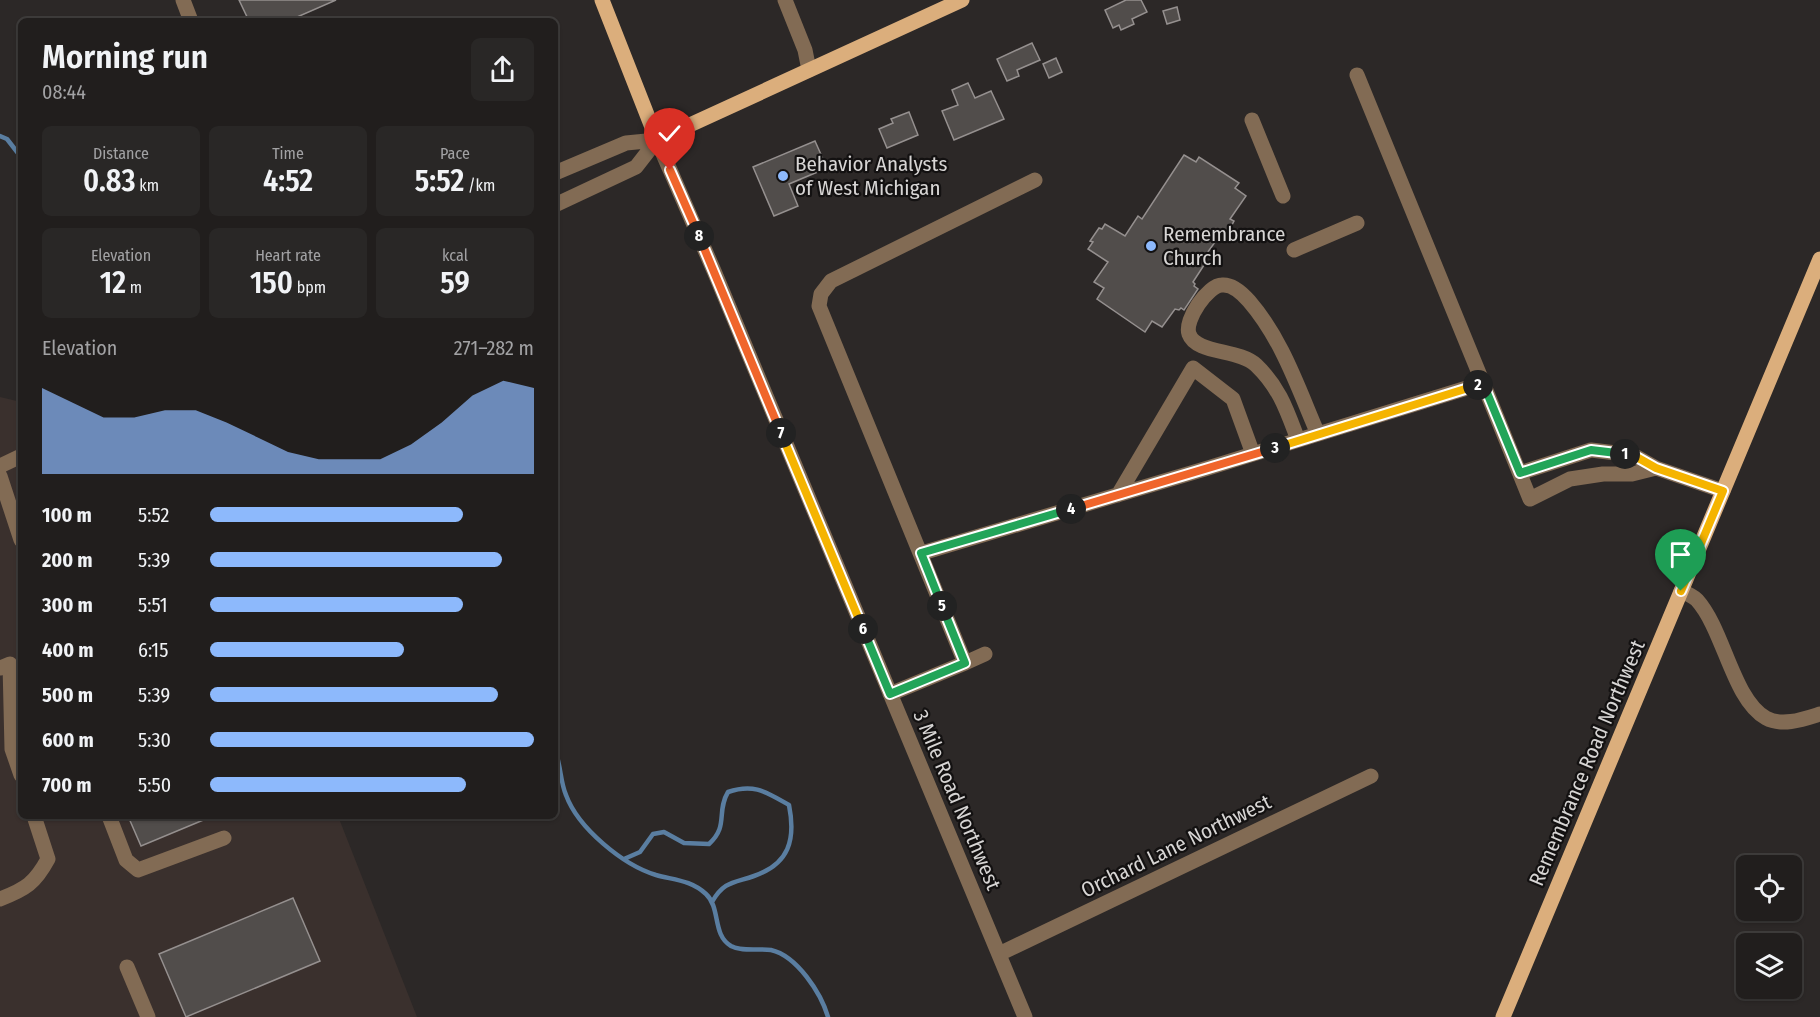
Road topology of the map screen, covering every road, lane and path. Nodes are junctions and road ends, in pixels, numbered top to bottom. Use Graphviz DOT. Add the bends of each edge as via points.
graph roads {
  1 [pos="183,0"];
  2 [pos="602,0"];
  3 [pos="784,0"];
  4 [pos="952,2"];
  5 [pos="190,18"];
  6 [pos="809,70"];
  7 [pos="1357,75"];
  8 [pos="1252,120"];
  9 [pos="657,140"];
  10 [pos="558,171"];
  11 [pos="1035,180"];
  12 [pos="1283,196"];
  13 [pos="558,204"];
  14 [pos="1358,223"];
  15 [pos="1294,250"];
  16 [pos="1820,259"];
  17 [pos="1203,347"];
  18 [pos="1193,368"];
  19 [pos="1483,383"];
  20 [pos="1318,434"];
  21 [pos="1298,440"];
  22 [pos="1253,454"];
  23 [pos="18,457"];
  24 [pos="0,466"];
  25 [pos="1656,468"];
  26 [pos="1520,473"];
  27 [pos="0,476"];
  28 [pos="1723,491"];
  29 [pos="1118,495"];
  30 [pos="18,531"];
  31 [pos="921,553"];
  32 [pos="1681,591"];
  33 [pos="985,654"];
  34 [pos="965,663"];
  35 [pos="0,668"];
  36 [pos="890,694"];
  37 [pos="1820,714"];
  38 [pos="18,766"];
  39 [pos="1371,776"];
  40 [pos="35,819"];
  41 [pos="110,819"];
  42 [pos="224,838"];
  43 [pos="0,899"];
  44 [pos="999,954"];
  45 [pos="127,967"];
  46 [pos="148,1017"];
  47 [pos="1025,1017"];
  48 [pos="1503,1017"];
  1 -- 5 [label="street"];
  2 -- 9 [label="main road, 3 Mile Road Northwest"];
  3 -- 6 [label="street"];
  4 -- 6 [label="main road"];
  6 -- 9 [label="main road"];
  7 -- 19 [label="street"];
  8 -- 12 [label="street"];
  9 -- 10 [label="street" via="626,143"];
  9 -- 13 [label="street" via="636,167"];
  9 -- 36 [label="street, 3 Mile Road Northwest"];
  11 -- 31 [label="street" via="831,281 821,294 819,306"];
  14 -- 15 [label="street"];
  16 -- 28 [label="main road, Remembrance Road Northwest"];
  17 -- 18 [label="street"];
  17 -- 20 [label="street" via="1189,335 1189,318 1216,286 1224,284 1239,291 1281,347"];
  17 -- 21 [label="street" via="1231,352 1255,364 1280,392"];
  18 -- 22 [label="street" via="1233,399"];
  18 -- 29 [label="street"];
  19 -- 20 [label="street"];
  19 -- 26 [label="street"];
  20 -- 21 [label="street"];
  21 -- 22 [label="street"];
  22 -- 29 [label="street"];
  23 -- 24 [label="street"];
  25 -- 26 [label="street" via="1633,455 1591,450"];
  25 -- 26 [label="street" via="1570,479 1530,499"];
  25 -- 28 [label="street"];
  27 -- 30 [label="street"];
  28 -- 32 [label="main road, Remembrance Road Northwest"];
  29 -- 31 [label="street"];
  31 -- 34 [label="street"];
  32 -- 37 [label="street" via="1696,599 1715,628 1754,709 1768,720 1784,722"];
  32 -- 48 [label="main road, Remembrance Road Northwest"];
  33 -- 34 [label="street"];
  34 -- 36 [label="street"];
  35 -- 38 [label="street" via="10,664 12,748"];
  36 -- 44 [label="street, 3 Mile Road Northwest"];
  39 -- 44 [label="street, Orchard Lane Northwest"];
  40 -- 43 [label="street" via="48,859 38,878"];
  41 -- 42 [label="street" via="126,860 138,870"];
  44 -- 47 [label="street, 3 Mile Road Northwest"];
  45 -- 46 [label="street"];
}
